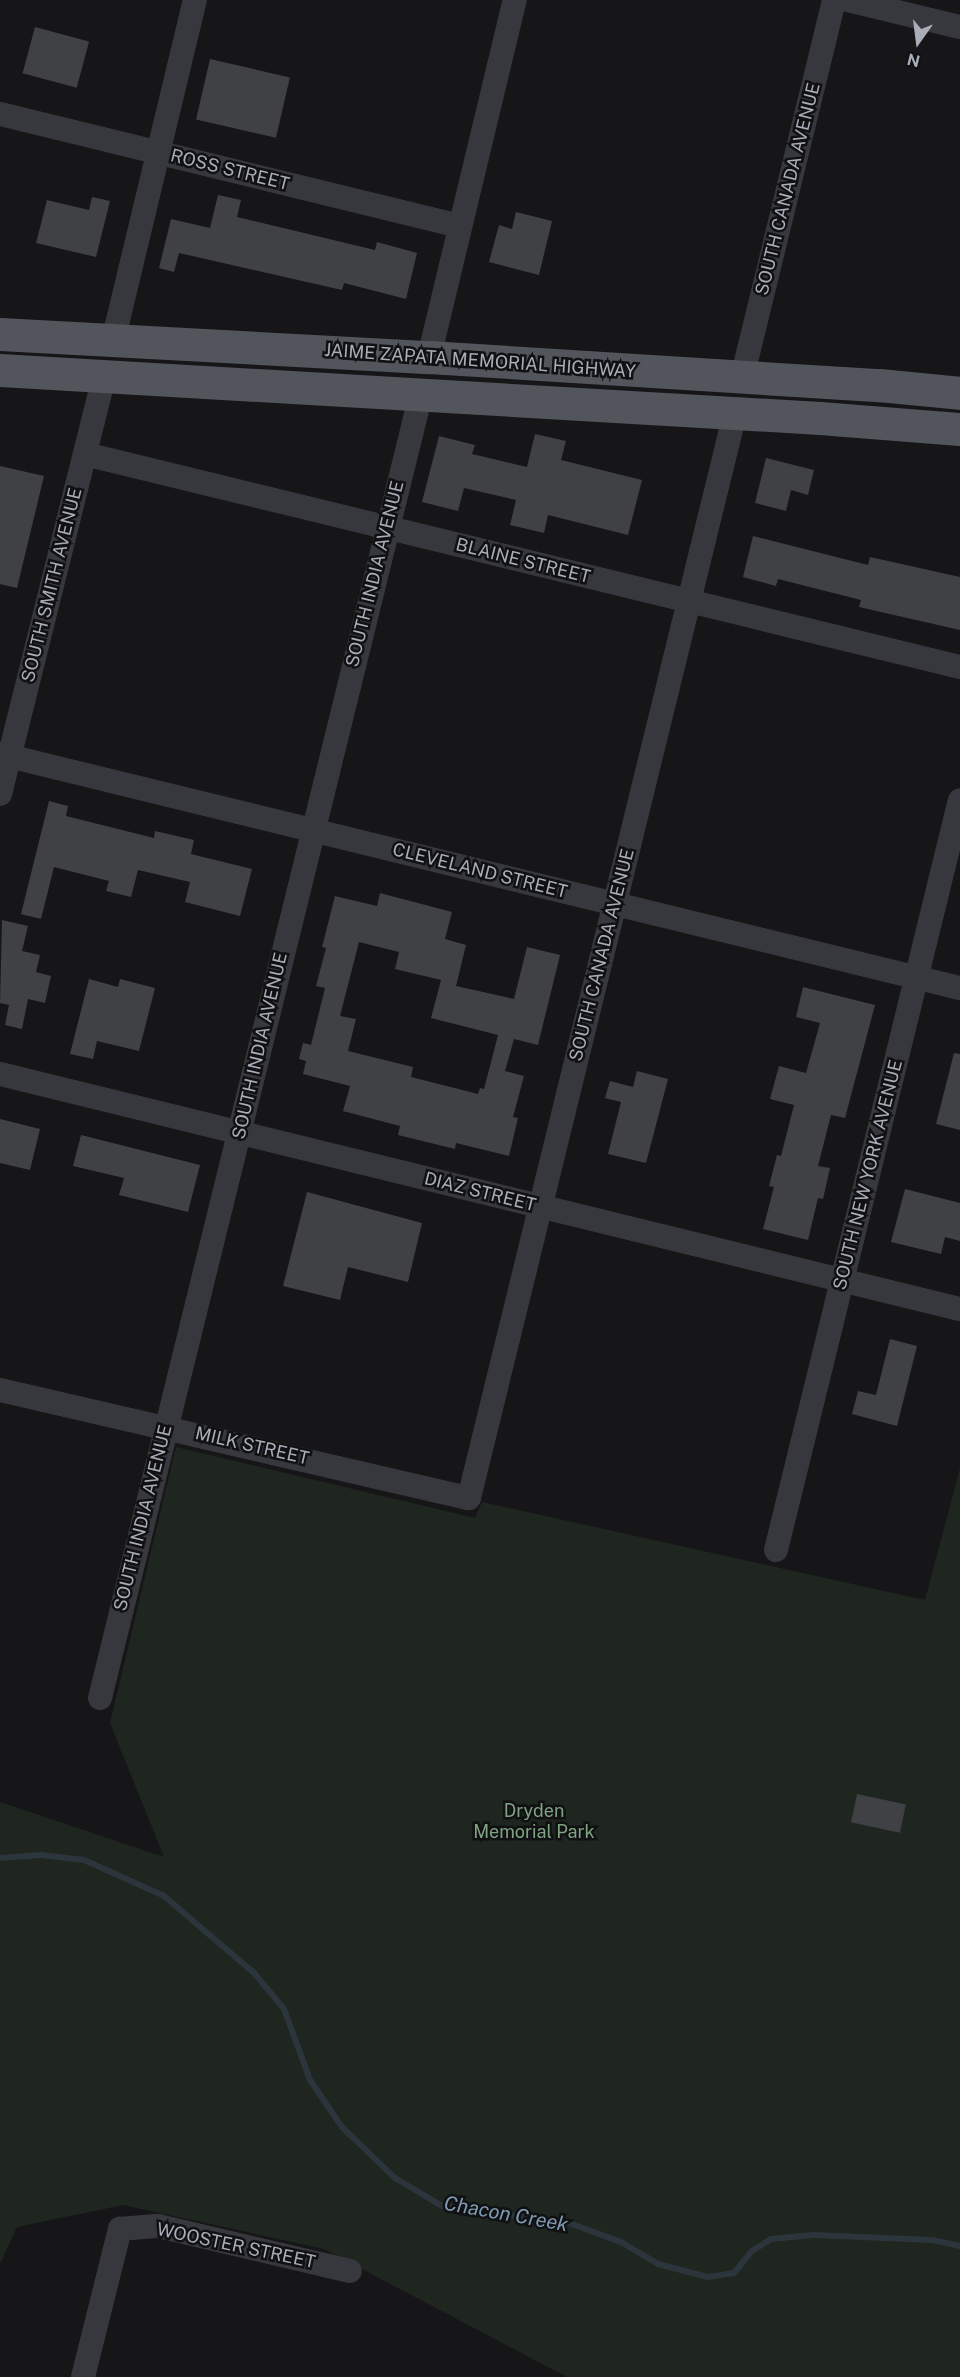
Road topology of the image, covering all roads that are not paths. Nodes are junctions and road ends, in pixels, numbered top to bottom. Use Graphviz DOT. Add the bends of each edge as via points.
graph roads {
  1 [pos="195,0"];
  2 [pos="515,0"];
  3 [pos="834,0"];
  4 [pos="848,0"];
  5 [pos="960,27"];
  6 [pos="0,114"];
  7 [pos="158,153"];
  8 [pos="460,226"];
  9 [pos="0,334"];
  10 [pos="113,341"];
  11 [pos="429,357"];
  12 [pos="0,370"];
  13 [pos="104,376"];
  14 [pos="742,378"];
  15 [pos="960,393"];
  16 [pos="421,394"];
  17 [pos="735,413"];
  18 [pos="960,429"];
  19 [pos="85,453"];
  20 [pos="386,526"];
  21 [pos="689,602"];
  22 [pos="960,667"];
  23 [pos="4,755"];
  24 [pos="0,794"];
  25 [pos="960,800"];
  26 [pos="311,830"];
  27 [pos="614,904"];
  28 [pos="916,978"];
  29 [pos="960,988"];
  30 [pos="0,1074"];
  31 [pos="239,1132"];
  32 [pos="541,1206"];
  33 [pos="843,1281"];
  34 [pos="960,1309"];
  35 [pos="0,1390"];
  36 [pos="166,1426"];
  37 [pos="469,1498"];
  38 [pos="776,1550"];
  39 [pos="100,1698"];
  40 [pos="350,2271"];
  41 [pos="83,2377"];
  1 -- 7 [label="street"];
  2 -- 8 [label="street"];
  3 -- 14 [label="street, SOUTH CANADA AVENUE"];
  4 -- 5 [label="street"];
  6 -- 7 [label="street, ROSS STREET"];
  7 -- 8 [label="street, ROSS STREET"];
  7 -- 10 [label="street"];
  8 -- 11 [label="street"];
  9 -- 10 [label="main road, JAIME ZAPATA MEMORIAL HIGHWAY"];
  10 -- 11 [label="main road, JAIME ZAPATA MEMORIAL HIGHWAY"];
  11 -- 13 [label="main road" via="410,369 380,374 157,362"];
  11 -- 14 [label="main road, JAIME ZAPATA MEMORIAL HIGHWAY"];
  12 -- 13 [label="main road, JAIME ZAPATA MEMORIAL HIGHWAY"];
  13 -- 16 [label="main road, JAIME ZAPATA MEMORIAL HIGHWAY"];
  13 -- 19 [label="street, SOUTH SMITH AVENUE"];
  14 -- 15 [label="main road, JAIME ZAPATA MEMORIAL HIGHWAY"];
  14 -- 16 [label="main road" via="655,387 466,378 440,382"];
  16 -- 17 [label="main road, JAIME ZAPATA MEMORIAL HIGHWAY"];
  16 -- 20 [label="street, SOUTH INDIA AVENUE"];
  17 -- 18 [label="main road, JAIME ZAPATA MEMORIAL HIGHWAY"];
  17 -- 21 [label="street, SOUTH CANADA AVENUE"];
  19 -- 20 [label="street, BLAINE STREET"];
  19 -- 23 [label="street, SOUTH SMITH AVENUE"];
  20 -- 21 [label="street, BLAINE STREET"];
  20 -- 26 [label="street, SOUTH INDIA AVENUE"];
  21 -- 22 [label="street, BLAINE STREET"];
  21 -- 27 [label="street, SOUTH CANADA AVENUE"];
  23 -- 24 [label="street, SOUTH SMITH AVENUE"];
  23 -- 26 [label="street, CLEVELAND STREET"];
  25 -- 28 [label="street, SOUTH NEW YORK AVENUE"];
  26 -- 27 [label="street, CLEVELAND STREET"];
  26 -- 31 [label="street, SOUTH INDIA AVENUE"];
  27 -- 28 [label="street, CLEVELAND STREET"];
  27 -- 32 [label="street, SOUTH CANADA AVENUE"];
  28 -- 29 [label="street, CLEVELAND STREET"];
  28 -- 33 [label="street, SOUTH NEW YORK AVENUE"];
  30 -- 31 [label="street, DIAZ STREET"];
  31 -- 32 [label="street, DIAZ STREET"];
  31 -- 36 [label="street, SOUTH INDIA AVENUE"];
  32 -- 33 [label="street, DIAZ STREET"];
  32 -- 37 [label="street, SOUTH CANADA AVENUE"];
  33 -- 34 [label="street, DIAZ STREET"];
  33 -- 38 [label="street, SOUTH NEW YORK AVENUE"];
  35 -- 36 [label="street, MILK STREET"];
  36 -- 37 [label="street, MILK STREET"];
  36 -- 39 [label="street, SOUTH INDIA AVENUE"];
  40 -- 41 [label="street, WOOSTER STREET" via="158,2226 120,2229"];
}
